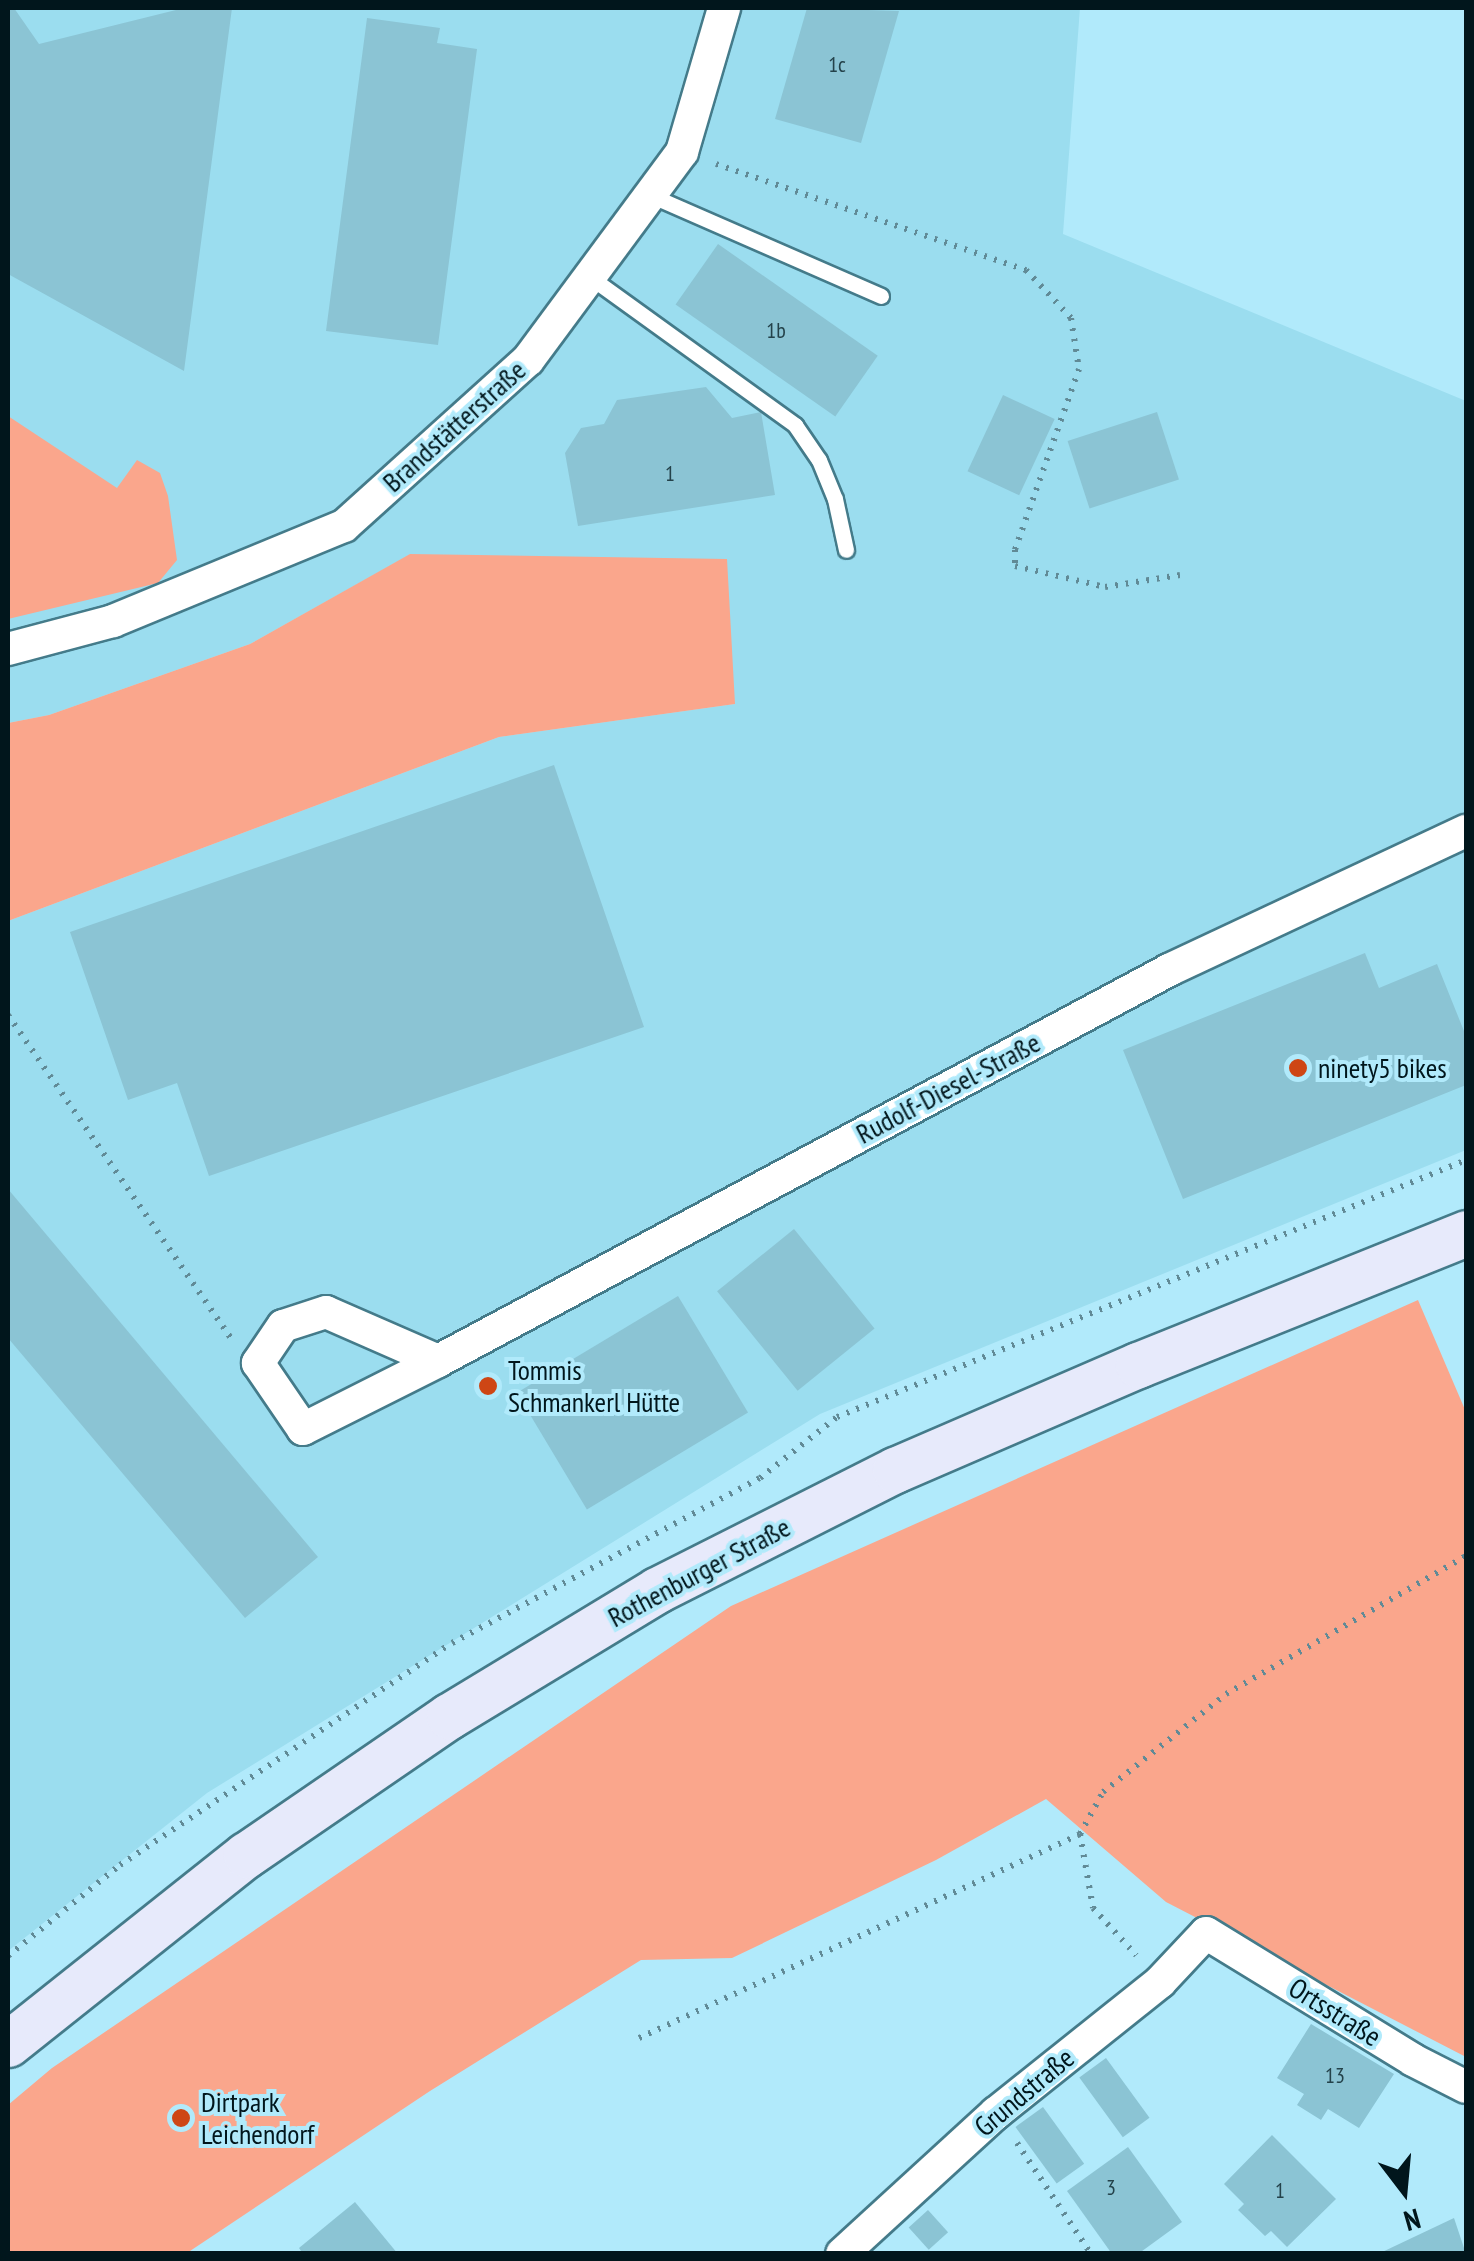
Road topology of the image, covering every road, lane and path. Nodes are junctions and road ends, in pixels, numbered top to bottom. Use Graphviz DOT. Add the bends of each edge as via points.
graph roads {
  1 [pos="724,8"];
  2 [pos="682,152"];
  3 [pos="650,195"];
  4 [pos="590,277"];
  5 [pos="881,296"];
  6 [pos="846,550"];
  7 [pos="1180,576"];
  8 [pos="8,649"];
  9 [pos="1466,831"];
  10 [pos="8,1015"];
  11 [pos="1466,1233"];
  12 [pos="438,1361"];
  13 [pos="258,1363"];
  14 [pos="1466,1556"];
  15 [pos="1080,1834"];
  16 [pos="1206,1932"];
  17 [pos="1160,1982"];
  18 [pos="638,2038"];
  19 [pos="8,2044"];
  20 [pos="1466,2086"];
  21 [pos="996,2112"];
  22 [pos="842,2254"];
  23 [pos="1091,2254"];
  1 -- 2 [label="street, Brandstätterstraße"];
  2 -- 3 [label="street, Brandstätterstraße"];
  2 -- 7 [label="path" via="1026,270 1071,318 1079,369 1015,550 1016,566 1105,587"];
  3 -- 4 [label="street, Brandstätterstraße"];
  3 -- 5 [label="lane"];
  4 -- 6 [label="lane" via="795,426 824,473"];
  4 -- 8 [label="street, Brandstätterstraße" via="528,360 344,526 114,621"];
  9 -- 12 [label="street, Rudolf-Diesel-Straße" via="1168,970"];
  10 -- 13 [label="path" via="223,1331"];
  11 -- 19 [label="main road, Rothenburger Straße" via="895,1470 658,1590 448,1716 246,1855"];
  12 -- 13 [label="street" via="326,1312 283,1326"];
  12 -- 13 [label="street, Rudolf-Diesel-Straße" via="303,1428"];
  14 -- 15 [label="path" via="1226,1694 1103,1792"];
  15 -- 17 [label="path" via="1093,1908"];
  15 -- 18 [label="path"];
  16 -- 17 [label="street, Grundstraße"];
  16 -- 20 [label="street, Ortsstraße"];
  17 -- 21 [label="street, Grundstraße"];
  21 -- 22 [label="street, Grundstraße"];
  21 -- 23 [label="path"];
}
